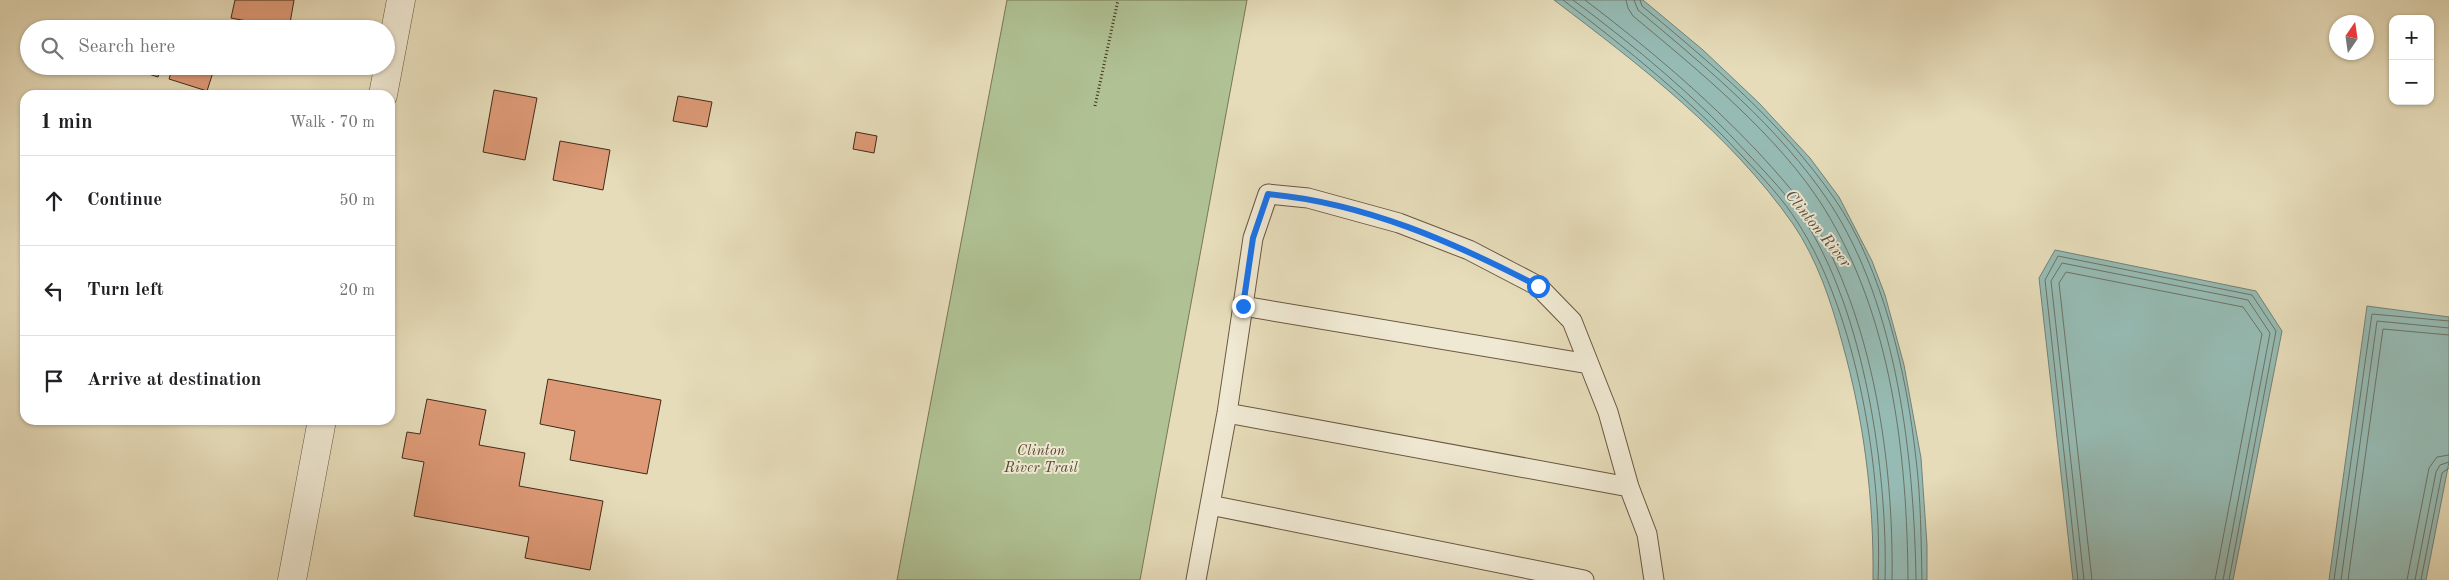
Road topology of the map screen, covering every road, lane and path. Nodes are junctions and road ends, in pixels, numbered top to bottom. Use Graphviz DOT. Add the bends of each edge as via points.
graph roads {
  1 [pos="401,0"];
  2 [pos="1118,0"];
  3 [pos="395,32"];
  4 [pos="387,75"];
  5 [pos="384,90"];
  6 [pos="1096,106"];
  7 [pos="1243,306"];
  8 [pos="1589,364"];
  9 [pos="1227,414"];
  10 [pos="321,425"];
  11 [pos="1629,487"];
  12 [pos="1210,505"];
  13 [pos="292,580"];
  14 [pos="1196,580"];
  15 [pos="1584,580"];
  16 [pos="1654,580"];
  1 -- 3 [label="street"];
  2 -- 6 [label="path"];
  4 -- 5 [label="street"];
  7 -- 8 [label="lane"];
  7 -- 8 [label="lane" via="1253,238 1268,194 1308,198 1399,223 1469,250 1538,286 1572,321"];
  7 -- 9 [label="lane"];
  8 -- 11 [label="lane" via="1608,412"];
  9 -- 11 [label="lane"];
  9 -- 12 [label="lane"];
  10 -- 13 [label="street"];
  11 -- 16 [label="lane" via="1647,534"];
  12 -- 14 [label="lane"];
  12 -- 15 [label="lane"];
}
